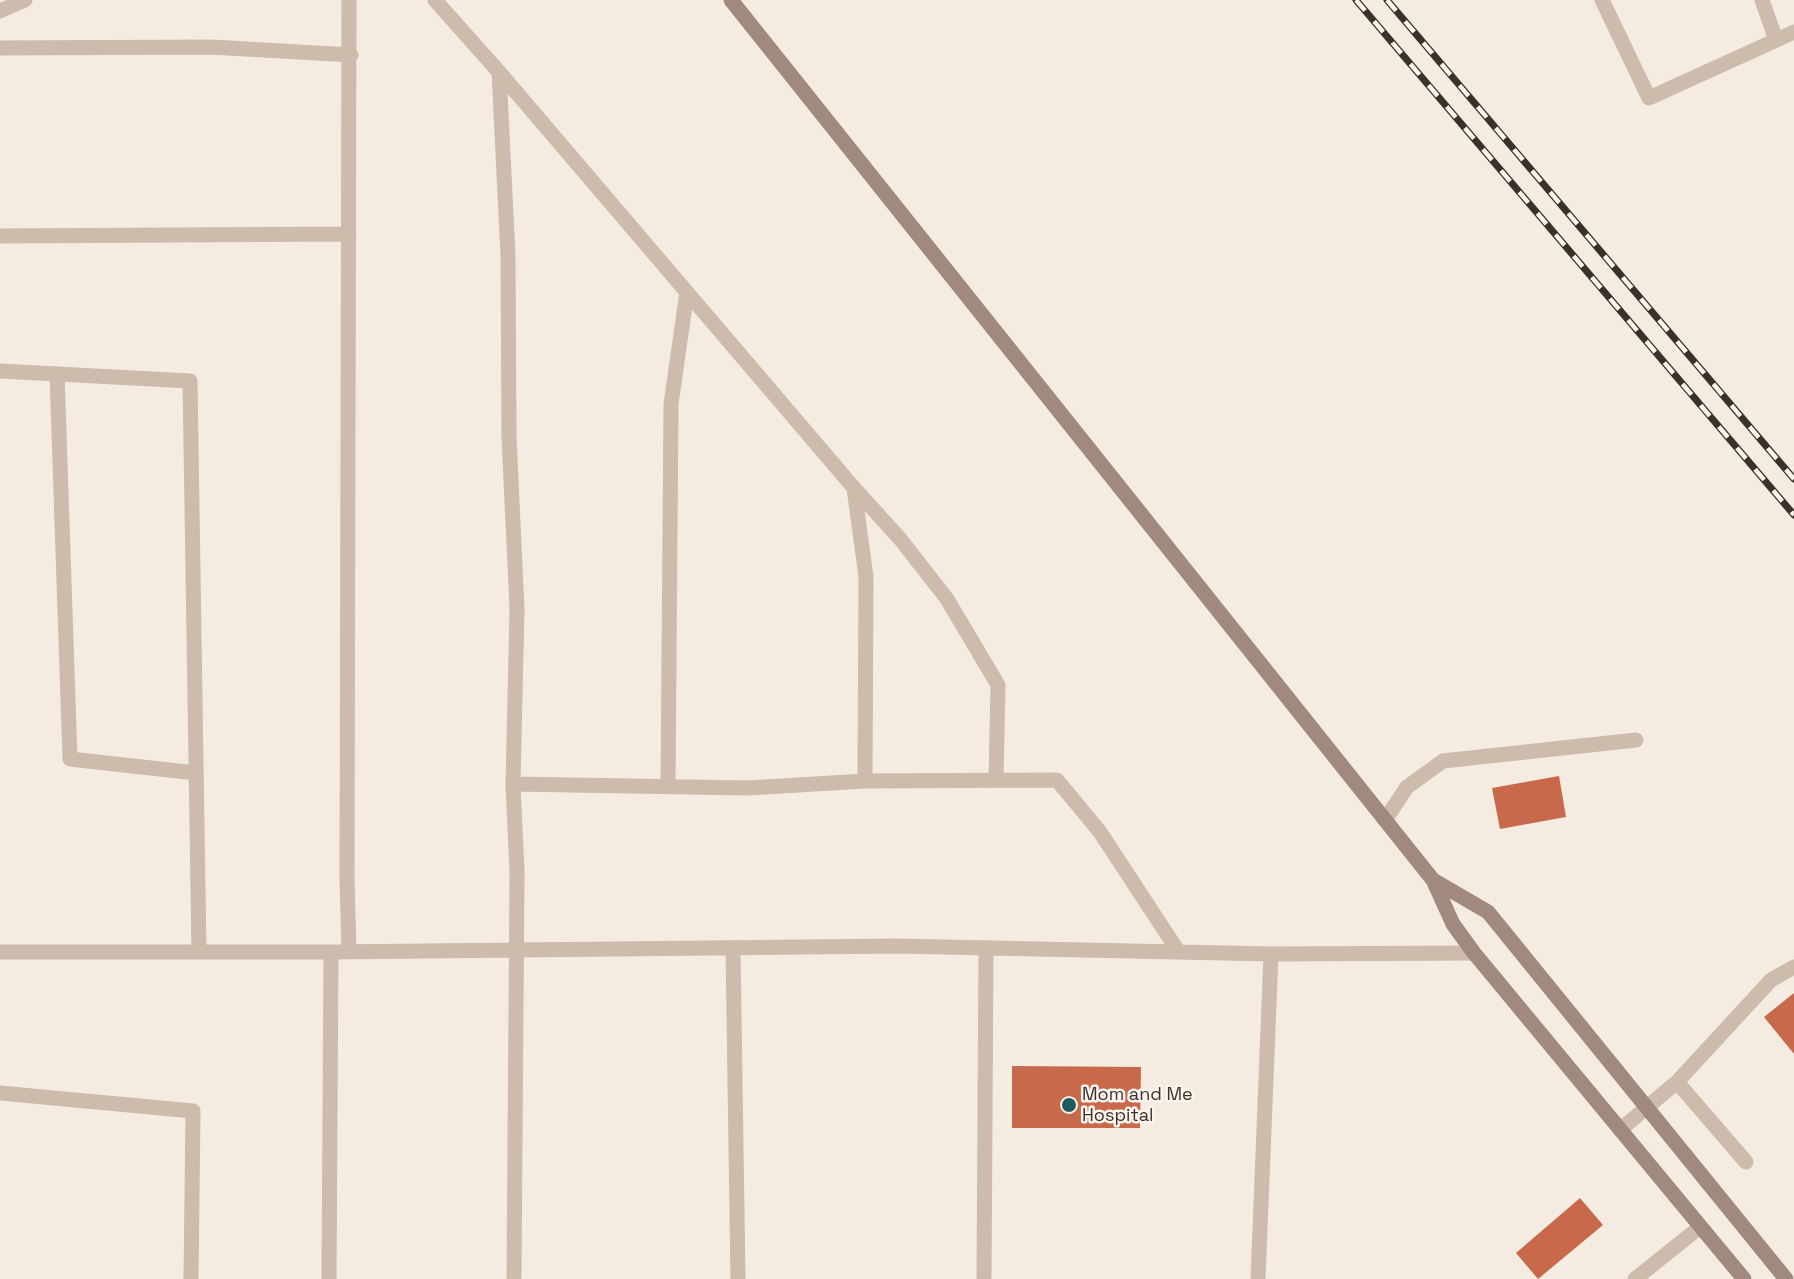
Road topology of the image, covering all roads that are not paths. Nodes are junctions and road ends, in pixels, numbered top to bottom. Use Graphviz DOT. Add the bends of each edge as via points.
graph roads {
  1 [pos="25,0"];
  2 [pos="349,0"];
  3 [pos="435,0"];
  4 [pos="731,0"];
  5 [pos="1602,0"];
  6 [pos="1762,0"];
  7 [pos="0,11"];
  8 [pos="1794,32"];
  9 [pos="1776,40"];
  10 [pos="0,48"];
  11 [pos="351,55"];
  12 [pos="499,72"];
  13 [pos="349,234"];
  14 [pos="0,236"];
  15 [pos="687,292"];
  16 [pos="0,371"];
  17 [pos="57,374"];
  18 [pos="854,488"];
  19 [pos="1636,740"];
  20 [pos="196,773"];
  21 [pos="996,780"];
  22 [pos="865,781"];
  23 [pos="513,784"];
  24 [pos="668,787"];
  25 [pos="1385,820"];
  26 [pos="1433,880"];
  27 [pos="733,948"];
  28 [pos="986,948"];
  29 [pos="516,950"];
  30 [pos="1178,951"];
  31 [pos="0,952"];
  32 [pos="199,952"];
  33 [pos="331,952"];
  34 [pos="349,952"];
  35 [pos="1474,953"];
  36 [pos="1271,954"];
  37 [pos="1794,967"];
  38 [pos="1677,1082"];
  39 [pos="0,1093"];
  40 [pos="1647,1109"];
  41 [pos="1620,1130"];
  42 [pos="1746,1162"];
  43 [pos="1700,1227"];
  44 [pos="191,1279"];
  45 [pos="329,1279"];
  46 [pos="514,1279"];
  47 [pos="738,1279"];
  48 [pos="984,1279"];
  49 [pos="1258,1279"];
  50 [pos="1635,1279"];
  51 [pos="1744,1279"];
  52 [pos="1786,1279"];
  1 -- 7 [label="street"];
  2 -- 11 [label="street"];
  3 -- 12 [label="street"];
  4 -- 25 [label="street"];
  5 -- 9 [label="street" via="1649,98"];
  6 -- 9 [label="street"];
  8 -- 9 [label="street"];
  10 -- 11 [label="street" via="211,47"];
  11 -- 13 [label="street"];
  12 -- 15 [label="street"];
  12 -- 23 [label="street" via="517,609"];
  13 -- 14 [label="street"];
  13 -- 34 [label="street"];
  15 -- 18 [label="street"];
  15 -- 24 [label="street" via="671,404"];
  16 -- 17 [label="street"];
  17 -- 20 [label="street" via="70,759"];
  17 -- 20 [label="street" via="190,381"];
  18 -- 21 [label="street" via="947,599 998,685"];
  18 -- 22 [label="street" via="866,577"];
  19 -- 25 [label="street" via="1443,761 1407,787"];
  20 -- 32 [label="street"];
  21 -- 22 [label="street"];
  21 -- 30 [label="street" via="1057,780 1101,832"];
  22 -- 24 [label="street" via="748,788"];
  23 -- 24 [label="street"];
  23 -- 29 [label="street"];
  25 -- 26 [label="street"];
  26 -- 35 [label="street" via="1453,924"];
  26 -- 40 [label="street" via="1488,912"];
  27 -- 28 [label="street"];
  27 -- 29 [label="street"];
  27 -- 47 [label="street"];
  28 -- 30 [label="street"];
  28 -- 48 [label="street"];
  29 -- 34 [label="street"];
  29 -- 46 [label="street"];
  30 -- 36 [label="street"];
  31 -- 32 [label="street"];
  32 -- 33 [label="street"];
  33 -- 34 [label="street"];
  33 -- 45 [label="street"];
  35 -- 36 [label="street"];
  35 -- 41 [label="street"];
  36 -- 49 [label="street"];
  37 -- 38 [label="street" via="1771,980"];
  38 -- 40 [label="street"];
  38 -- 42 [label="street"];
  39 -- 44 [label="street" via="193,1111"];
  40 -- 41 [label="street"];
  40 -- 52 [label="street"];
  41 -- 43 [label="street"];
  43 -- 50 [label="street"];
  43 -- 51 [label="street"];
}
